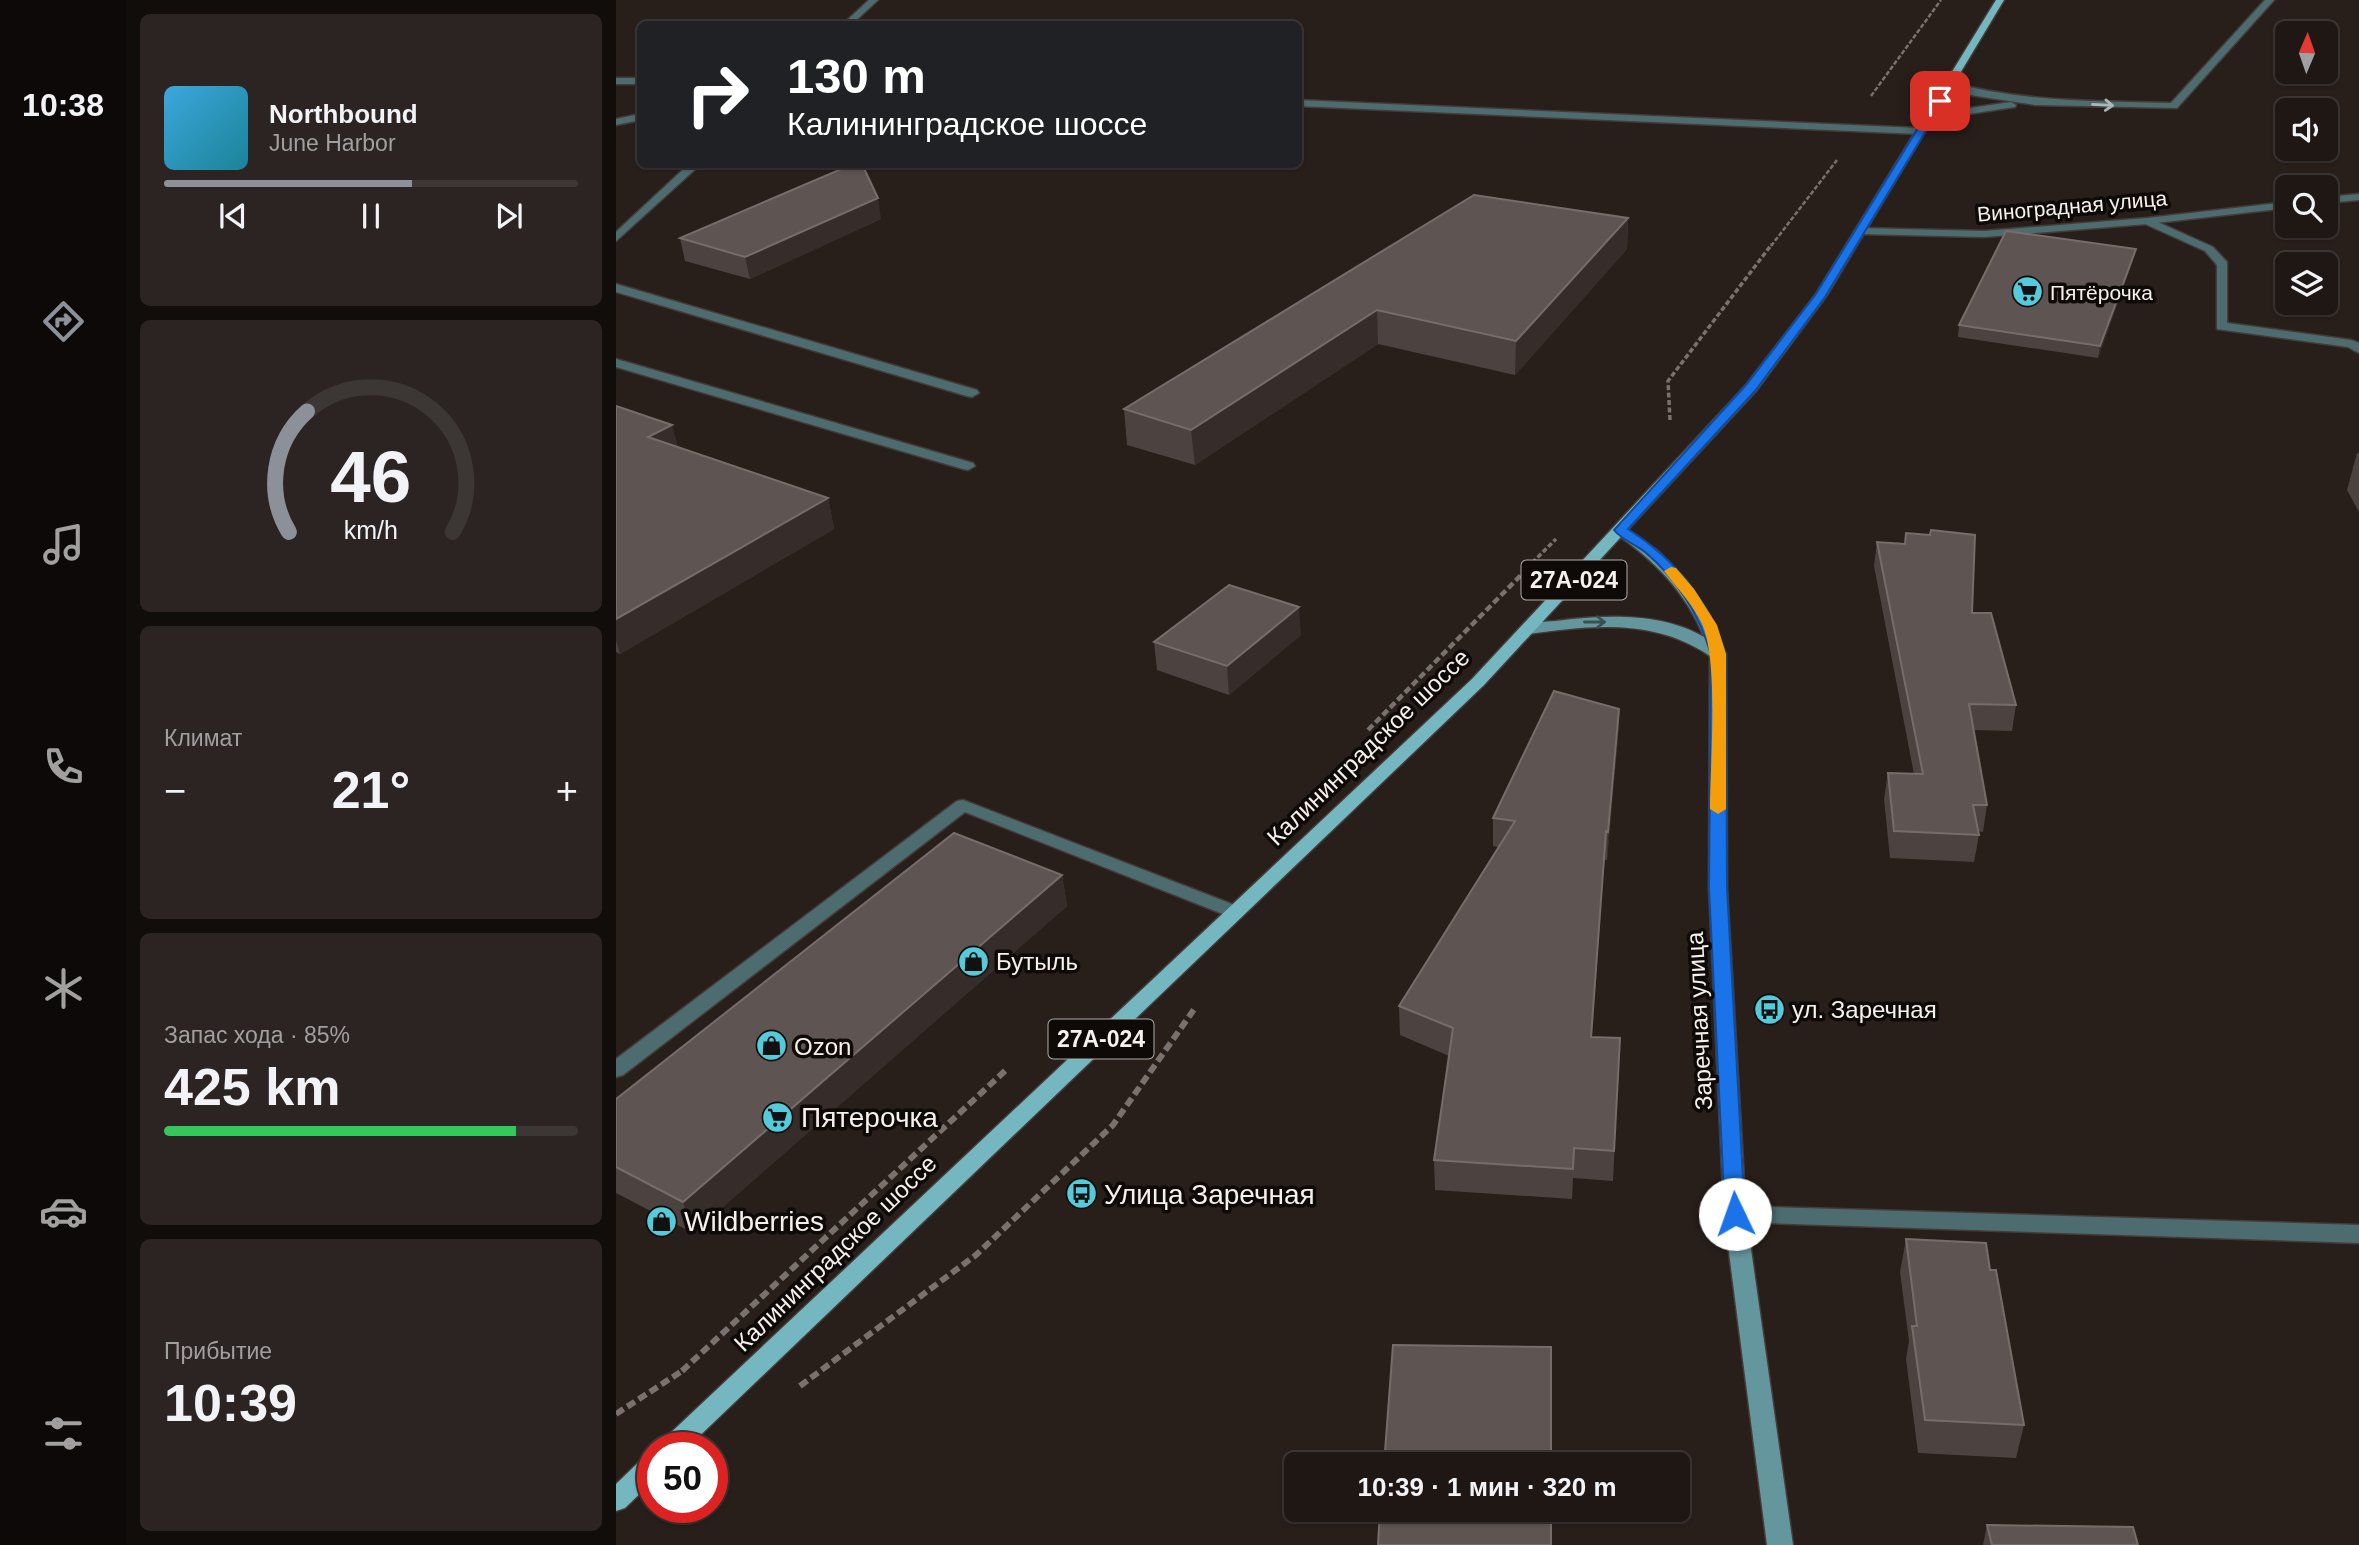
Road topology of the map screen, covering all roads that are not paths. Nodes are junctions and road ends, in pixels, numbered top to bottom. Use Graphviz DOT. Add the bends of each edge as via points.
graph roads {
  1 [pos="874,0"];
  2 [pos="2000,0"];
  3 [pos="2270,0"];
  4 [pos="850,21"];
  5 [pos="616,80"];
  6 [pos="637,81"];
  7 [pos="1950,85"];
  8 [pos="2035,102"];
  9 [pos="1302,103"];
  10 [pos="1929,117"];
  11 [pos="637,118"];
  12 [pos="616,121"];
  13 [pos="1919,131"];
  14 [pos="692,168"];
  15 [pos="2359,197"];
  16 [pos="2338,199"];
  17 [pos="2275,206"];
  18 [pos="2147,221"];
  19 [pos="1860,231"];
  20 [pos="616,238"];
  21 [pos="616,288"];
  22 [pos="2359,349"];
  23 [pos="616,363"];
  24 [pos="972,393"];
  25 [pos="968,466"];
  26 [pos="1620,530"];
  27 [pos="1528,629"];
  28 [pos="1718,654"];
  29 [pos="1235,912"];
  30 [pos="616,1070"];
  31 [pos="1735,1214"];
  32 [pos="2359,1234"];
  33 [pos="688,1432"];
  34 [pos="637,1480"];
  35 [pos="616,1500"];
  36 [pos="1780,1545"];
  1 -- 4 [label="street"];
  2 -- 7 [label="main road, Калининградское шоссе / 27А-024"];
  8 -- 3 [label="street, one-way" via="2173,106"];
  5 -- 6 [label="street"];
  7 -- 8 [label="street"];
  7 -- 10 [label="main road, Калининградское шоссе / 27А-024"];
  8 -- 10 [label="street"];
  9 -- 13 [label="street"];
  10 -- 13 [label="main road, Калининградское шоссе / 27А-024"];
  11 -- 12 [label="street"];
  13 -- 19 [label="main road, Калининградское шоссе / 27А-024"];
  14 -- 20 [label="street"];
  15 -- 16 [label="street"];
  17 -- 18 [label="street, Виноградная улица"];
  18 -- 19 [label="street, Виноградная улица" via="1984,234"];
  18 -- 22 [label="street" via="2210,249 2223,265 2221,326 2351,344"];
  19 -- 26 [label="main road, Калининградское шоссе / 27А-024" via="1821,295 1751,388"];
  21 -- 24 [label="street"];
  23 -- 25 [label="street"];
  26 -- 27 [label="main road, Калининградское шоссе / 27А-024"];
  26 -- 28 [label="main road, Заречная улица" via="1651,550 1687,589 1710,625"];
  27 -- 28 [label="main road, one-way" via="1586,621 1660,627 1690,636"];
  27 -- 29 [label="main road, Калининградское шоссе / 27А-024"];
  28 -- 31 [label="main road, Заречная улица" via="1718,888"];
  29 -- 30 [label="street" via="963,805"];
  29 -- 33 [label="main road, Калининградское шоссе / 27А-024"];
  31 -- 32 [label="street"];
  31 -- 36 [label="main road, Заречная улица"];
  34 -- 35 [label="main road"];
}
